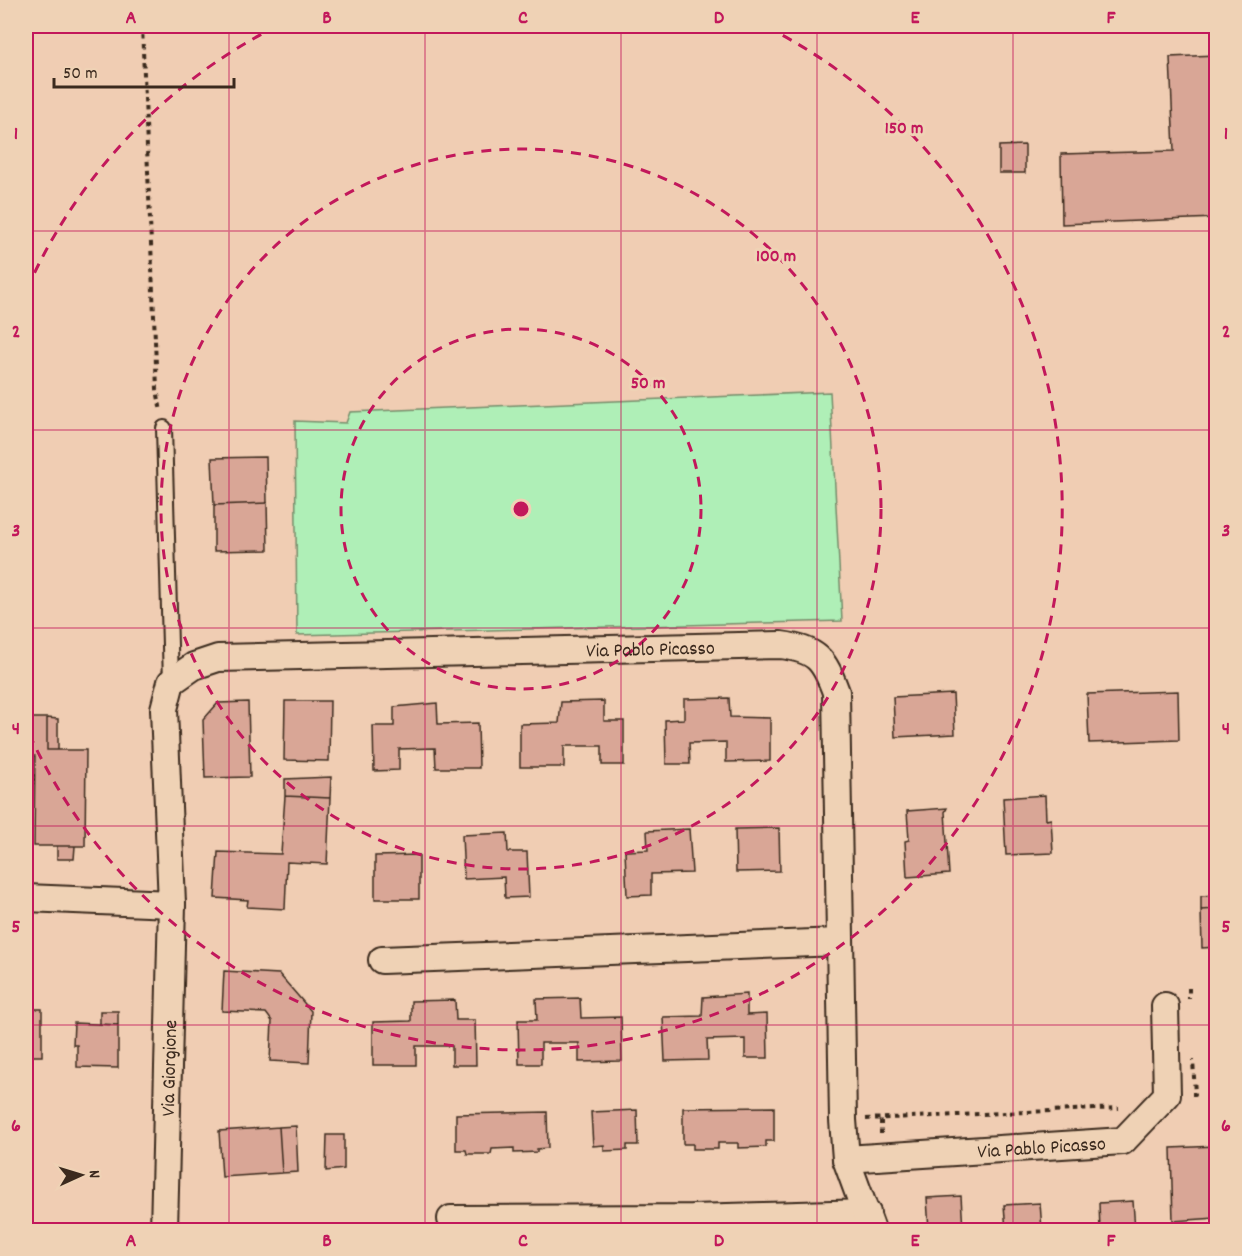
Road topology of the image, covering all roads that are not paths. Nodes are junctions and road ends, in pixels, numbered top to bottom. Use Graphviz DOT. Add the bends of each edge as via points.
graph roads {
  1 [pos="164,428"];
  2 [pos="171,682"];
  3 [pos="26,898"];
  4 [pos="172,904"];
  5 [pos="839,942"];
  6 [pos="382,960"];
  7 [pos="1165,1006"];
  8 [pos="846,1159"];
  9 [pos="452,1218"];
  10 [pos="869,1222"];
  11 [pos="164,1230"];
  1 -- 2 [label="lane"];
  2 -- 4 [label="street, Via Giorgione" via="164,709"];
  2 -- 5 [label="street, Via Pablo Picasso" via="194,666 218,658 781,645 800,648 825,664 836,692"];
  3 -- 4 [label="street"];
  4 -- 11 [label="street, Via Giorgione"];
  5 -- 6 [label="street"];
  5 -- 8 [label="street, Via Pablo Picasso"];
  7 -- 8 [label="street, Via Pablo Picasso" via="1167,1095 1123,1141"];
  8 -- 10 [label="street, Via Pablo Picasso"];
  9 -- 10 [label="street, Via Pablo Picasso"];
}
